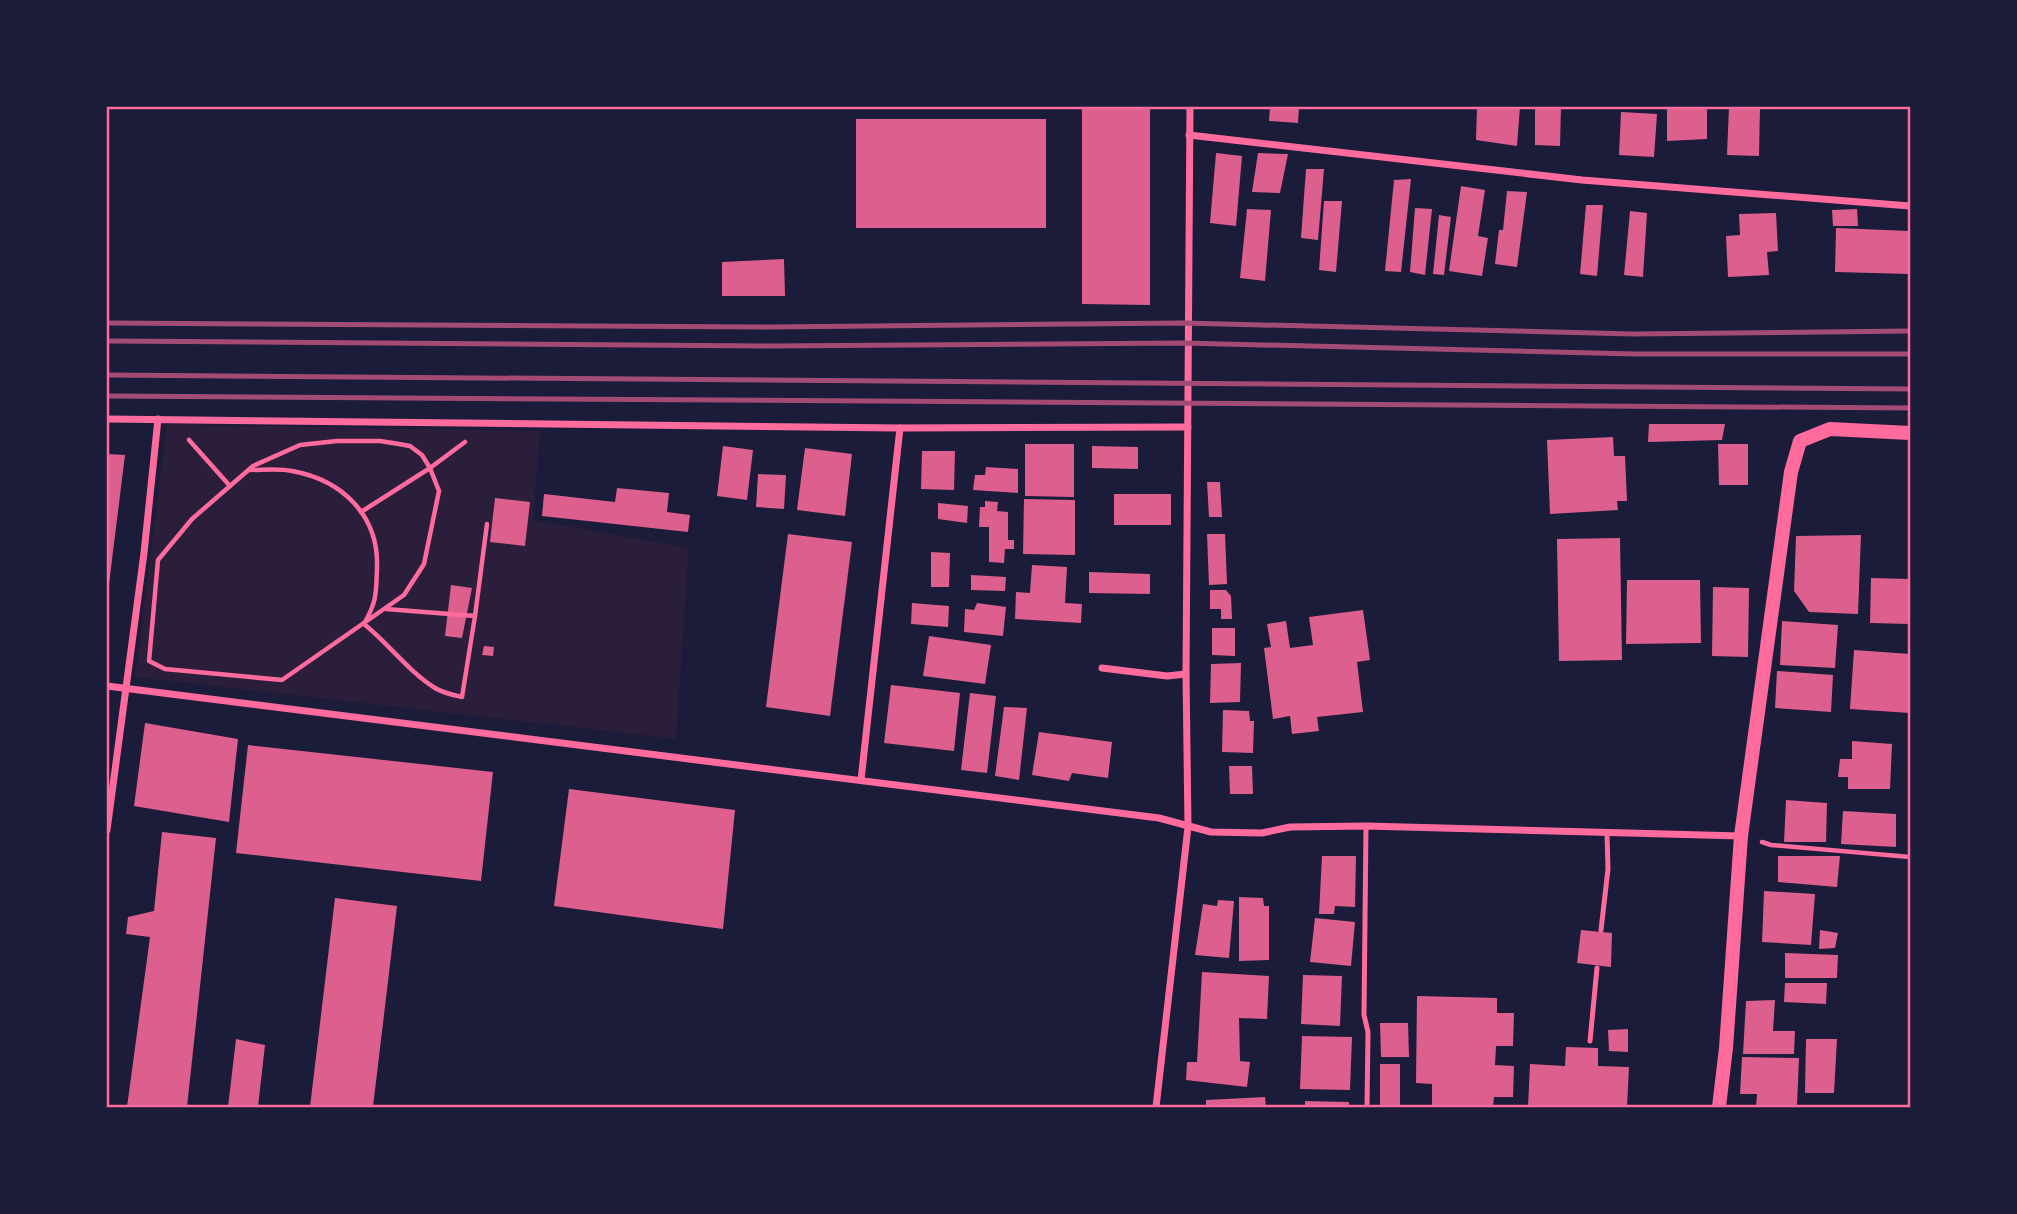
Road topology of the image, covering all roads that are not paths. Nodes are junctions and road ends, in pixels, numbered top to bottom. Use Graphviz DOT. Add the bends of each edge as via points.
graph roads {
  1 [pos="1190,107"];
  2 [pos="1189,135"];
  3 [pos="1910,206"];
  4 [pos="107,419"];
  5 [pos="158,419"];
  6 [pos="901,428"];
  7 [pos="1188,428"];
  8 [pos="1910,433"];
  9 [pos="1102,668"];
  10 [pos="1186,674"];
  11 [pos="107,686"];
  12 [pos="126,688"];
  13 [pos="861,780"];
  14 [pos="1366,826"];
  15 [pos="1188,827"];
  16 [pos="107,830"];
  17 [pos="1607,833"];
  18 [pos="1741,836"];
  19 [pos="1601,930"];
  20 [pos="1597,968"];
  21 [pos="1590,1041"];
  22 [pos="1156,1107"];
  23 [pos="1367,1107"];
  24 [pos="1719,1107"];
  1 -- 2 [label="street"];
  2 -- 3 [label="street" via="1582,180"];
  2 -- 7 [label="street"];
  4 -- 5 [label="street"];
  5 -- 6 [label="street"];
  5 -- 12 [label="street"];
  6 -- 7 [label="street"];
  6 -- 13 [label="street"];
  7 -- 10 [label="street"];
  8 -- 18 [label="main road" via="1830,429 1800,441 1791,472"];
  9 -- 10 [label="street"];
  10 -- 15 [label="street"];
  11 -- 12 [label="street"];
  12 -- 13 [label="street"];
  12 -- 16 [label="street"];
  13 -- 15 [label="street" via="1159,818"];
  14 -- 15 [label="street" via="1290,827 1262,833"];
  14 -- 17 [label="street"];
  14 -- 23 [label="lane"];
  15 -- 22 [label="street"];
  17 -- 18 [label="street"];
  17 -- 19 [label="lane"];
  18 -- 24 [label="main road"];
  20 -- 21 [label="lane"];
}
